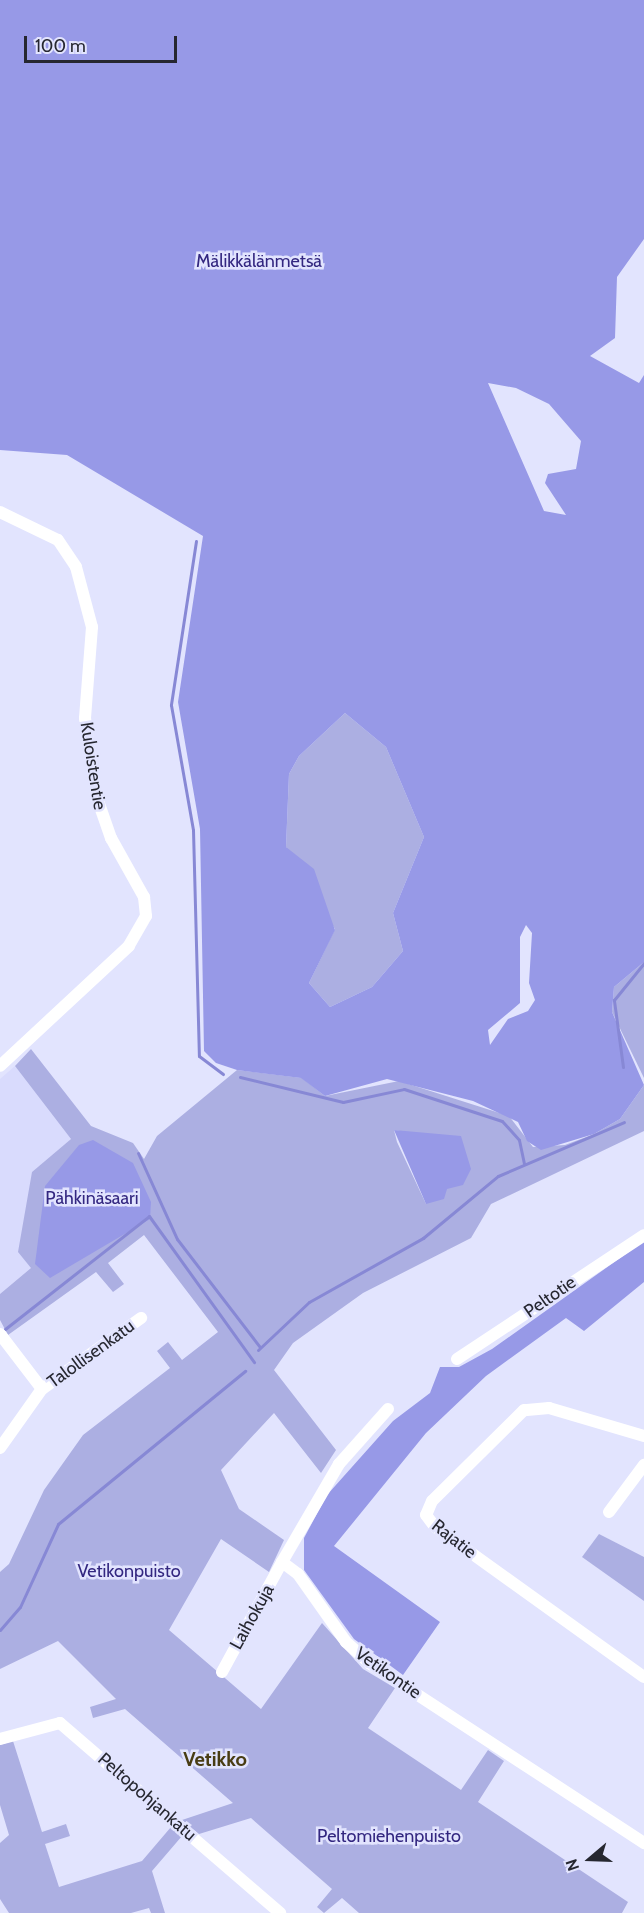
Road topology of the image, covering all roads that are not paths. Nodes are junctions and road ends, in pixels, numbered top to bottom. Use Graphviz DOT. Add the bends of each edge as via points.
graph roads {
  1 [pos="0,512"];
  2 [pos="0,1066"];
  3 [pos="644,1235"];
  4 [pos="141,1318"];
  5 [pos="0,1334"];
  6 [pos="457,1359"];
  7 [pos="42,1389"];
  8 [pos="388,1409"];
  9 [pos="644,1436"];
  10 [pos="0,1448"];
  11 [pos="644,1465"];
  12 [pos="609,1512"];
  13 [pos="282,1562"];
  14 [pos="222,1672"];
  15 [pos="644,1677"];
  16 [pos="0,1739"];
  17 [pos="644,1843"];
  18 [pos="280,1913"];
  1 -- 2 [label="street, Kuloistentie" via="58,540 76,567 92,627 85,718 96,795 111,838 144,897 146,916 129,946"];
  3 -- 6 [label="street, Peltotie"];
  4 -- 7 [label="street, Talollisenkatu"];
  5 -- 7 [label="street"];
  7 -- 10 [label="street, Talollisenkatu"];
  8 -- 13 [label="street" via="339,1464"];
  9 -- 15 [label="street, Rajatie" via="549,1408 524,1410 432,1501 426,1515 435,1527"];
  11 -- 12 [label="street"];
  13 -- 14 [label="street, Laihokuja"];
  13 -- 17 [label="street, Vetikontie" via="298,1574 363,1659"];
  16 -- 18 [label="street, Peltopohjankatu" via="60,1723"];
}
